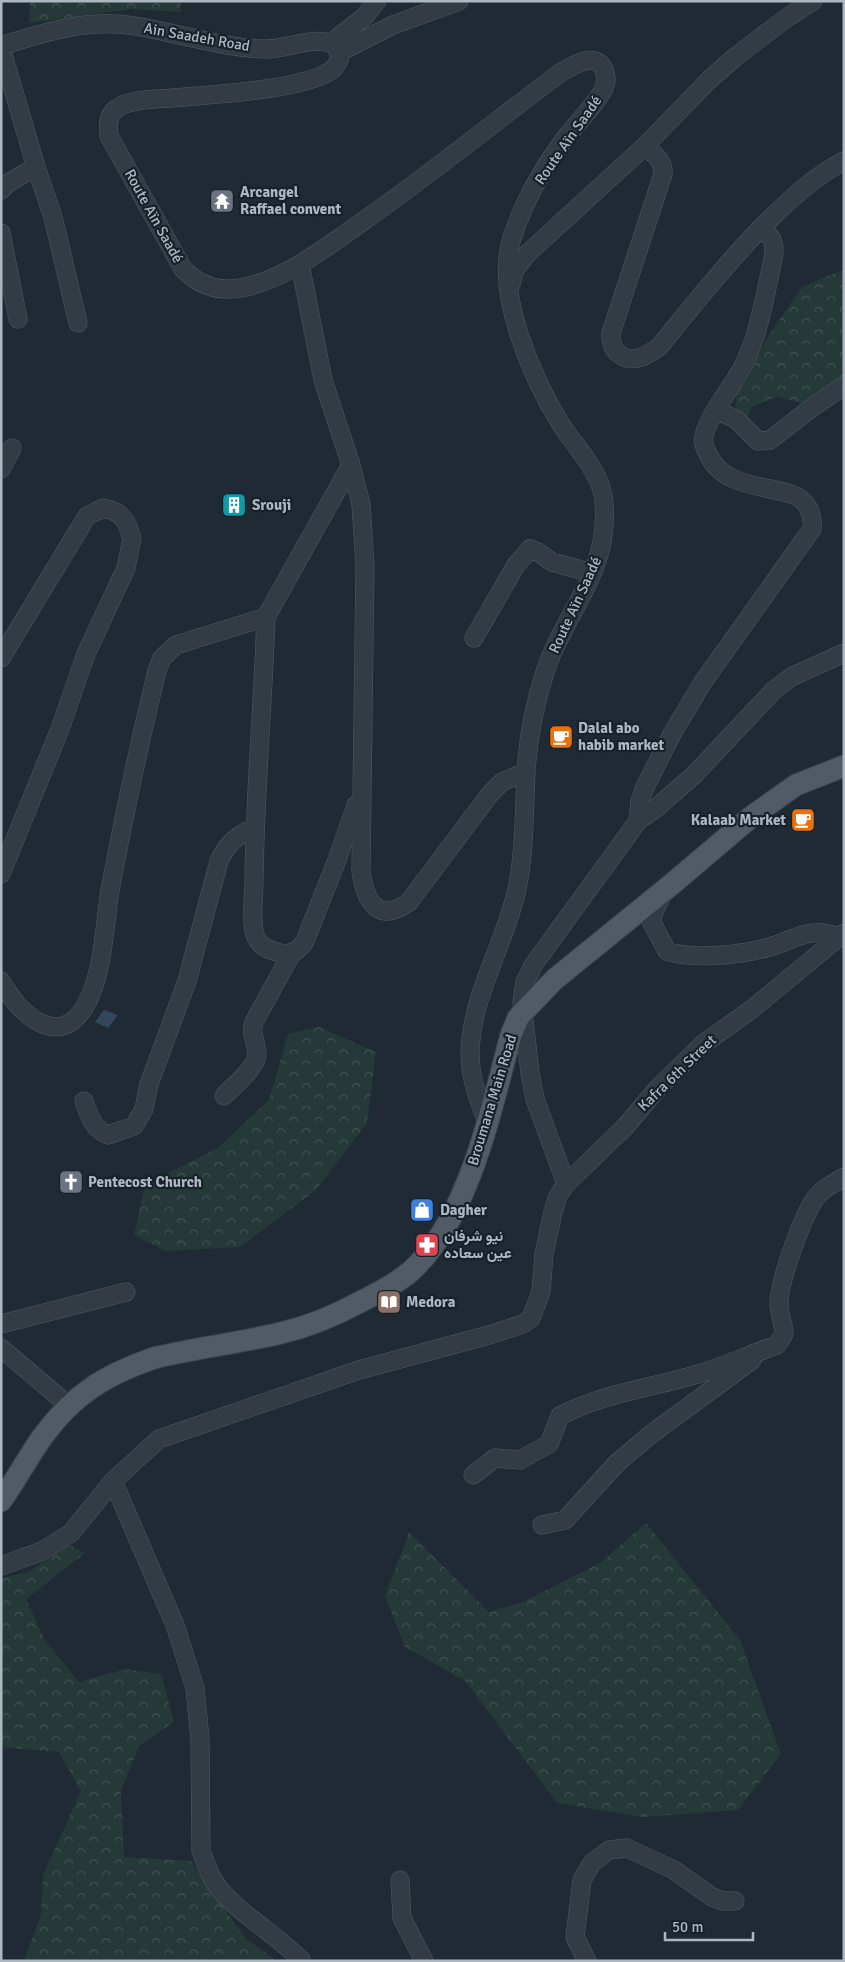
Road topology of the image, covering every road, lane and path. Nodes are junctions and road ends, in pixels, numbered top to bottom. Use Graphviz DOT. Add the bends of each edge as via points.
graph roads {
  1 [pos="378,1"];
  2 [pos="459,1"];
  3 [pos="813,1"];
  4 [pos="1,47"];
  5 [pos="336,48"];
  6 [pos="645,146"];
  7 [pos="844,161"];
  8 [pos="36,167"];
  9 [pos="1,190"];
  10 [pos="762,228"];
  11 [pos="1,234"];
  12 [pos="300,264"];
  13 [pos="509,294"];
  14 [pos="18,319"];
  15 [pos="78,323"];
  16 [pos="844,386"];
  17 [pos="717,410"];
  18 [pos="12,448"];
  19 [pos="351,465"];
  20 [pos="1,470"];
  21 [pos="592,573"];
  22 [pos="266,617"];
  23 [pos="474,638"];
  24 [pos="844,652"];
  25 [pos="1,658"];
  26 [pos="844,766"];
  27 [pos="526,772"];
  28 [pos="362,787"];
  29 [pos="638,821"];
  30 [pos="254,828"];
  31 [pos="1,874"];
  32 [pos="664,890"];
  33 [pos="841,935"];
  34 [pos="292,953"];
  35 [pos="1,981"];
  36 [pos="523,1012"];
  37 [pos="224,1096"];
  38 [pos="84,1101"];
  39 [pos="488,1123"];
  40 [pos="844,1177"];
  41 [pos="566,1184"];
  42 [pos="126,1292"];
  43 [pos="1,1324"];
  44 [pos="1,1348"];
  45 [pos="761,1350"];
  46 [pos="68,1405"];
  47 [pos="473,1476"];
  48 [pos="113,1481"];
  49 [pos="1,1501"];
  50 [pos="542,1525"];
  51 [pos="1,1566"];
  52 [pos="400,1880"];
  53 [pos="734,1901"];
  54 [pos="302,1961"];
  55 [pos="424,1961"];
  56 [pos="586,1961"];
  1 -- 5 [label="street"];
  2 -- 5 [label="street"];
  3 -- 6 [label="street" via="734,58"];
  4 -- 5 [label="street, Ain Saadeh Road" via="72,26 104,24 134,26 235,47 267,49 318,41"];
  4 -- 8 [label="street"];
  5 -- 12 [label="street, Route Aïn Saadé" via="340,59 333,69 310,80 228,94 122,105 111,114 108,125 110,136 183,270 190,277 210,287 230,290 247,287"];
  6 -- 10 [label="street" via="660,160 663,174 610,333 612,345 620,355 642,357 660,346 741,248"];
  6 -- 13 [label="street" via="528,253 514,271"];
  7 -- 10 [label="street" via="803,187"];
  8 -- 9 [label="street"];
  8 -- 15 [label="street" via="53,217"];
  10 -- 17 [label="street" via="772,238 774,249 762,310 742,369"];
  11 -- 14 [label="street"];
  12 -- 13 [label="street, Route Aïn Saadé" via="397,197 560,73 582,62 598,62 604,70 606,85 552,157 534,187 511,240 507,262"];
  12 -- 19 [label="street" via="323,380"];
  13 -- 21 [label="street, Route Aïn Saadé" via="524,347 543,389 560,422 600,482 604,507 603,534"];
  16 -- 17 [label="street" via="764,442 758,441 738,420"];
  17 -- 29 [label="street" via="709,420 704,439 710,460 730,477 802,499 811,513 812,529 703,682 672,734 645,787"];
  18 -- 20 [label="street"];
  19 -- 22 [label="street"];
  19 -- 28 [label="street" via="361,504 365,566"];
  21 -- 23 [label="street" via="552,562 530,549 516,565"];
  21 -- 27 [label="street, Route Aïn Saadé" via="546,669 532,726"];
  22 -- 30 [label="street"];
  22 -- 35 [label="street" via="176,646 162,658 136,757 96,979 83,1010 62,1026 40,1024 22,1011"];
  24 -- 29 [label="street" via="791,677 774,690 694,775"];
  25 -- 31 [label="street" via="87,516 102,508 119,514 132,538 126,568 86,654 60,729"];
  26 -- 32 [label="main road, Broumana Main Road" via="796,785 772,801"];
  27 -- 28 [label="street" via="502,782 409,902 392,911 378,909 368,899 363,887"];
  27 -- 39 [label="street, Route Aïn Saadé" via="516,890 487,976 470,1054 476,1094"];
  28 -- 34 [label="street" via="310,930 299,950"];
  29 -- 36 [label="street" via="534,964 523,993"];
  30 -- 34 [label="street" via="255,936 260,944 272,951"];
  30 -- 38 [label="street" via="229,844 219,861 187,981 154,1070 141,1116 134,1126 108,1135 100,1132 93,1123"];
  32 -- 33 [label="street" via="652,923 667,951 677,954 744,953 804,933"];
  32 -- 36 [label="main road, Broumana Main Road" via="555,979"];
  33 -- 41 [label="street, Kafra 6th Street" via="752,1009 703,1044"];
  34 -- 37 [label="street" via="251,1030 257,1051 255,1064"];
  36 -- 39 [label="main road, Broumana Main Road" via="511,1035"];
  36 -- 41 [label="street" via="535,1099"];
  39 -- 46 [label="main road, Broumana Main Road" via="442,1231 409,1272 389,1287 345,1310 299,1328 137,1364 99,1381"];
  40 -- 45 [label="street" via="818,1195 805,1218 781,1289 779,1303 784,1334 777,1345"];
  41 -- 48 [label="street, Kafra 6th Street" via="553,1212 544,1254 541,1292 531,1318 523,1324 359,1370 159,1439"];
  42 -- 43 [label="street"];
  44 -- 46 [label="street"];
  45 -- 47 [label="street" via="698,1374 576,1407 560,1416 549,1444 520,1460 496,1458"];
  45 -- 50 [label="street" via="749,1364 650,1435 565,1520"];
  46 -- 49 [label="main road, Broumana Main Road" via="42,1437"];
  48 -- 51 [label="street, Kafra 6th Street" via="71,1533 42,1551"];
  48 -- 54 [label="street" via="175,1625 193,1681 200,1739 201,1851 216,1884 240,1909"];
  52 -- 55 [label="street" via="402,1918"];
  53 -- 56 [label="street" via="722,1902 674,1870 627,1848 609,1850 592,1863 582,1880 575,1937"];
}
